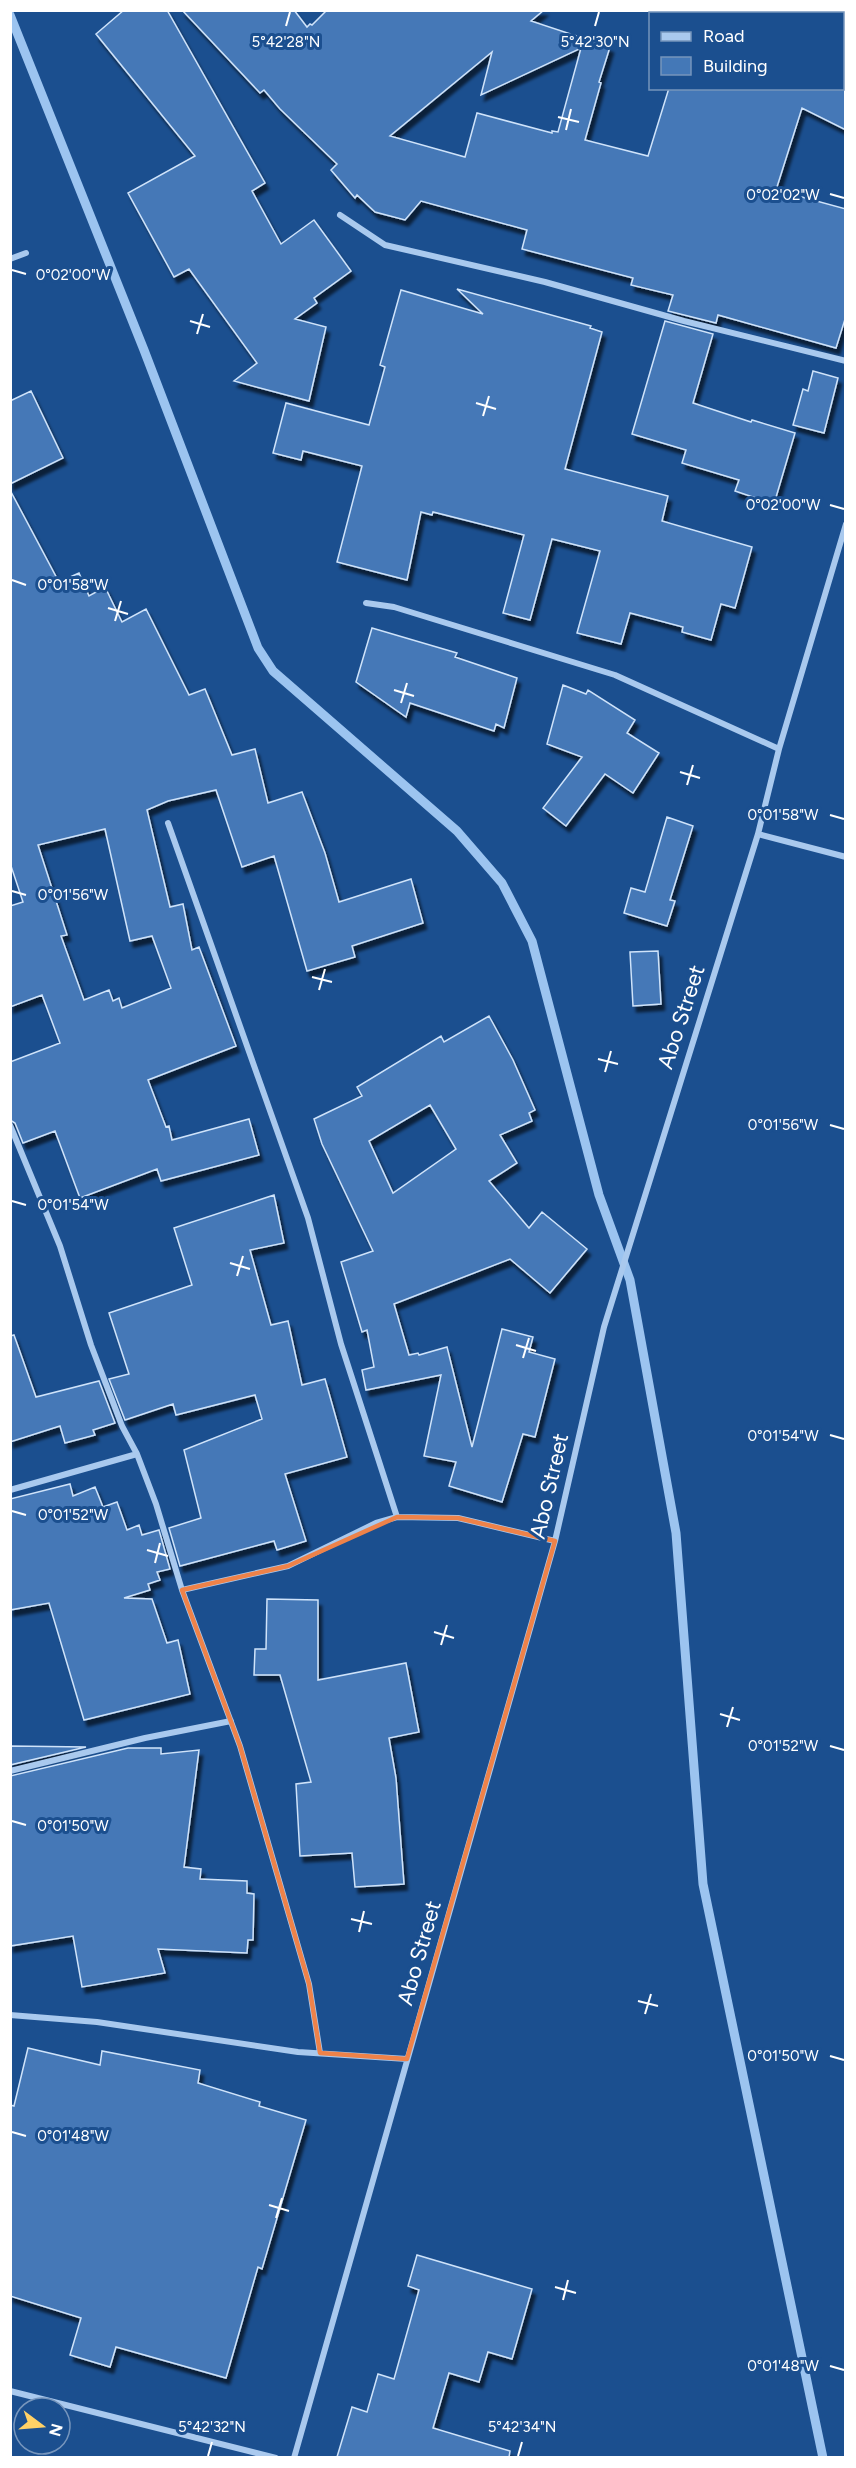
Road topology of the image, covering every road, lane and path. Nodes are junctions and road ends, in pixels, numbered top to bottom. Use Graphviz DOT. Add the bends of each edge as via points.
graph roads {
  1 [pos="340,215"];
  2 [pos="26,253"];
  3 [pos="10,259"];
  4 [pos="846,361"];
  5 [pos="846,524"];
  6 [pos="366,603"];
  7 [pos="779,749"];
  8 [pos="168,823"];
  9 [pos="758,834"];
  10 [pos="846,857"];
  11 [pos="10,1125"];
  12 [pos="137,1454"];
  13 [pos="10,1490"];
  14 [pos="397,1517"];
  15 [pos="555,1541"];
  16 [pos="182,1590"];
  17 [pos="231,1721"];
  18 [pos="10,1771"];
  19 [pos="10,2015"];
  20 [pos="320,2053"];
  21 [pos="407,2059"];
  22 [pos="10,2391"];
  23 [pos="276,2457"];
  24 [pos="294,2457"];
  1 -- 4 [label="street" via="385,245"];
  2 -- 3 [label="street"];
  5 -- 7 [label="street, Abo Street"];
  6 -- 7 [label="street" via="394,607 615,675"];
  7 -- 9 [label="street, Abo Street"];
  8 -- 14 [label="street" via="308,1218 341,1344"];
  9 -- 10 [label="street"];
  9 -- 15 [label="street, Abo Street" via="604,1327"];
  11 -- 12 [label="street" via="60,1246 122,1426"];
  12 -- 13 [label="street"];
  12 -- 16 [label="street"];
  14 -- 15 [label="street" via="458,1518"];
  14 -- 16 [label="street" via="376,1523 288,1566"];
  15 -- 21 [label="street, Abo Street"];
  16 -- 17 [label="street"];
  17 -- 18 [label="street"];
  17 -- 20 [label="street" via="309,1984"];
  19 -- 20 [label="street" via="97,2022"];
  20 -- 21 [label="street"];
  21 -- 24 [label="street, Abo Street"];
  22 -- 23 [label="street"];
}
